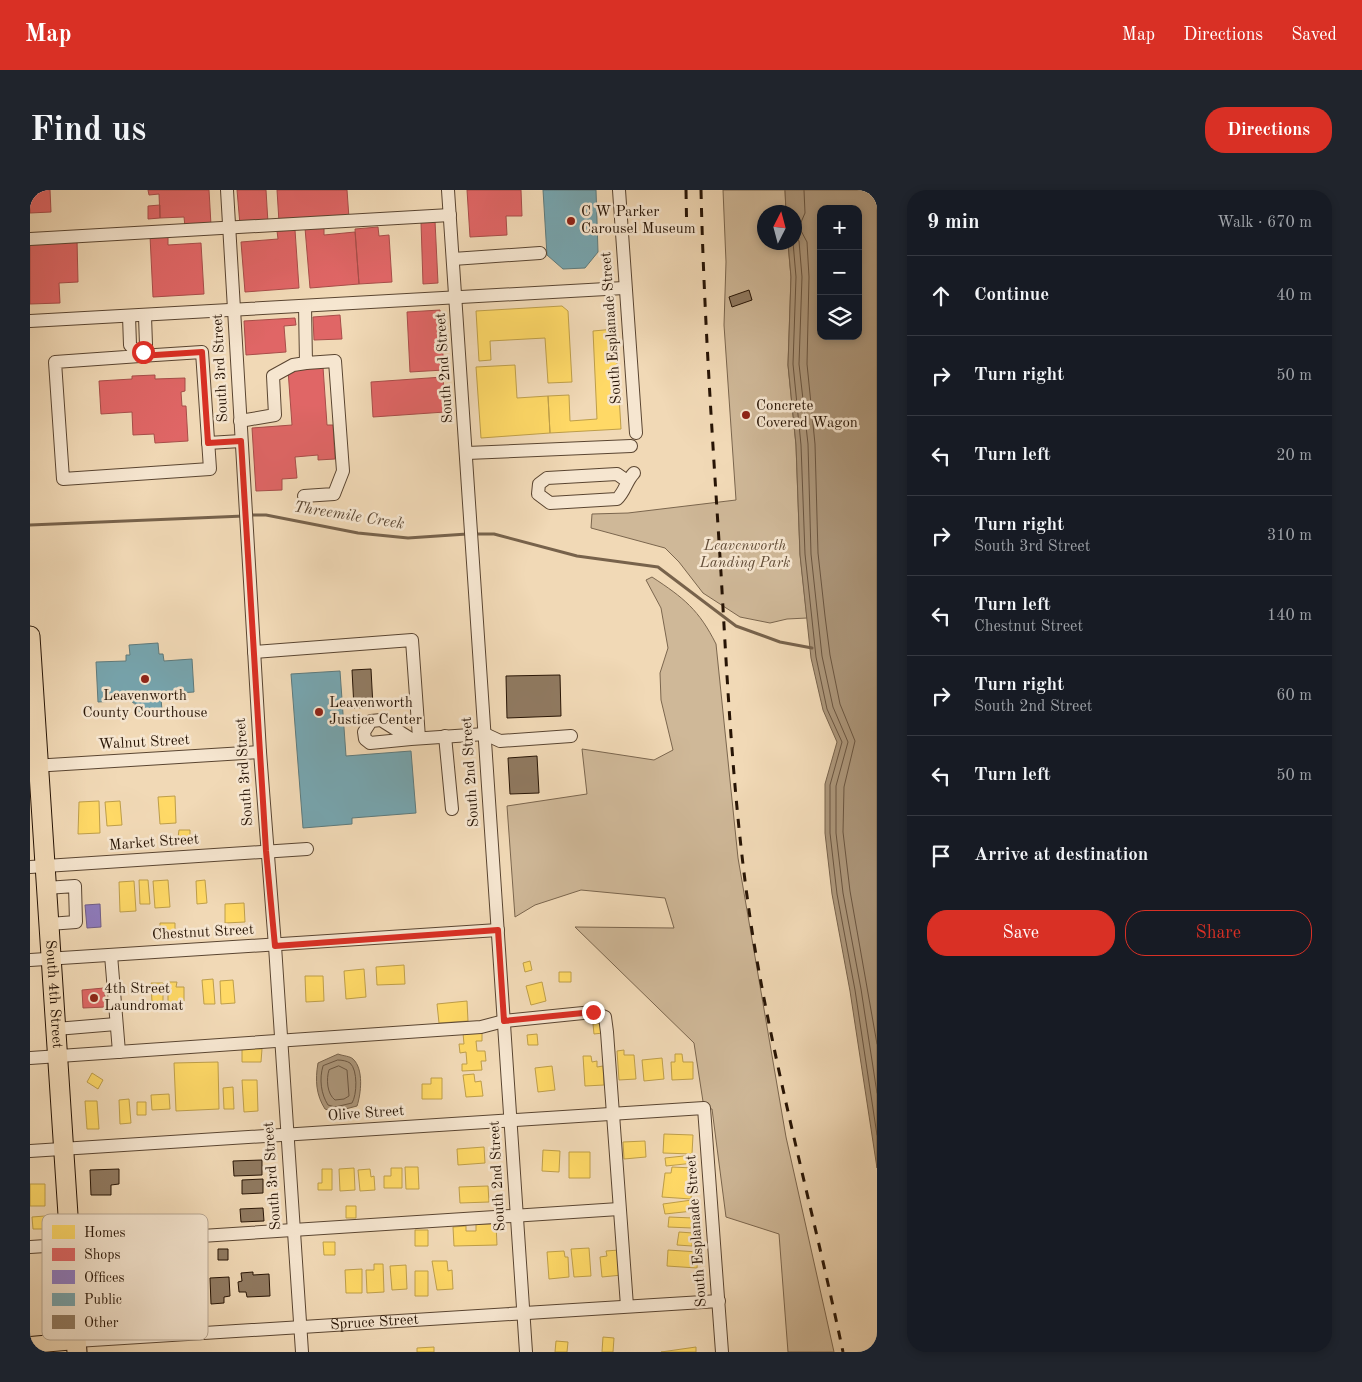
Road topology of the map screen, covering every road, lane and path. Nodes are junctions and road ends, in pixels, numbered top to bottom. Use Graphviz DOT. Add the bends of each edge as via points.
graph roads {
  1 [pos="227,190"];
  2 [pos="448,190"];
  3 [pos="619,190"];
  4 [pos="450,215"];
  5 [pos="229,228"];
  6 [pos="30,239"];
  7 [pos="540,253"];
  8 [pos="453,259"];
  9 [pos="624,288"];
  10 [pos="456,298"];
  11 [pos="305,306"];
  12 [pos="234,310"];
  13 [pos="129,316"];
  14 [pos="145,316"];
  15 [pos="30,322"];
  16 [pos="140,356"];
  17 [pos="306,363"];
  18 [pos="240,421"];
  19 [pos="636,434"];
  20 [pos="241,441"];
  21 [pos="208,443"];
  22 [pos="631,446"];
  23 [pos="467,453"];
  24 [pos="630,477"];
  25 [pos="304,496"];
  26 [pos="30,636"];
  27 [pos="254,652"];
  28 [pos="31,672"];
  29 [pos="485,734"];
  30 [pos="445,736"];
  31 [pos="571,736"];
  32 [pos="260,752"];
  33 [pos="35,766"];
  34 [pos="452,809"];
  35 [pos="307,849"];
  36 [pos="266,851"];
  37 [pos="37,867"];
  38 [pos="46,888"];
  39 [pos="49,924"];
  40 [pos="498,930"];
  41 [pos="275,946"];
  42 [pos="110,955"];
  43 [pos="52,958"];
  44 [pos="30,960"];
  45 [pos="504,1021"];
  46 [pos="116,1024"];
  47 [pos="56,1029"];
  48 [pos="281,1041"];
  49 [pos="119,1052"];
  50 [pos="58,1056"];
  51 [pos="30,1058"];
  52 [pos="704,1108"];
  53 [pos="612,1114"];
  54 [pos="511,1120"];
  55 [pos="287,1136"];
  56 [pos="64,1149"];
  57 [pos="30,1151"];
  58 [pos="619,1208"];
  59 [pos="68,1214"];
  60 [pos="516,1215"];
  61 [pos="293,1229"];
  62 [pos="208,1235"];
  63 [pos="719,1301"];
  64 [pos="627,1306"];
  65 [pos="522,1312"];
  66 [pos="300,1327"];
  67 [pos="208,1335"];
  68 [pos="147,1340"];
  69 [pos="30,1344"];
  70 [pos="76,1346"];
  71 [pos="302,1352"];
  72 [pos="526,1352"];
  73 [pos="722,1352"];
  1 -- 5 [label="street, South 3rd Street"];
  2 -- 4 [label="street, South 2nd Street"];
  3 -- 9 [label="street, South Esplanade Street"];
  4 -- 5 [label="street"];
  4 -- 8 [label="street, South 2nd Street"];
  5 -- 6 [label="street"];
  5 -- 12 [label="street, South 3rd Street"];
  7 -- 8 [label="street"];
  8 -- 10 [label="street, South 2nd Street"];
  9 -- 10 [label="street"];
  9 -- 19 [label="street, South Esplanade Street"];
  10 -- 11 [label="street"];
  10 -- 23 [label="street, South 2nd Street"];
  11 -- 12 [label="street"];
  11 -- 17 [label="street"];
  12 -- 14 [label="street"];
  12 -- 18 [label="street, South 3rd Street"];
  13 -- 14 [label="street"];
  13 -- 15 [label="street"];
  13 -- 16 [label="street" via="130,345"];
  14 -- 16 [label="street" via="146,345"];
  16 -- 21 [label="street" via="202,352"];
  16 -- 21 [label="street" via="55,362 63,479 210,469"];
  17 -- 18 [label="street" via="293,365 273,376 275,416"];
  17 -- 25 [label="street" via="335,361 343,471 334,494"];
  18 -- 20 [label="street, South 3rd Street"];
  20 -- 21 [label="street"];
  20 -- 27 [label="street, South 3rd Street"];
  22 -- 23 [label="street"];
  23 -- 29 [label="street, South 2nd Street"];
  24 -- 24 [label="street" via="617,474 548,478 539,484 538,494 550,503 617,499"];
  26 -- 28 [label="highway, South 4th Street"];
  27 -- 30 [label="street" via="412,640 415,738"];
  27 -- 32 [label="street, South 3rd Street"];
  28 -- 33 [label="highway, South 4th Street"];
  29 -- 30 [label="street"];
  29 -- 31 [label="street" via="500,741"];
  29 -- 40 [label="street, South 2nd Street"];
  30 -- 34 [label="street"];
  32 -- 33 [label="street, Walnut Street"];
  32 -- 36 [label="street, South 3rd Street"];
  33 -- 37 [label="highway, South 4th Street"];
  35 -- 36 [label="street, Market Street"];
  36 -- 37 [label="street, Market Street"];
  36 -- 41 [label="street, South 3rd Street"];
  37 -- 38 [label="highway, South 4th Street"];
  38 -- 39 [label="highway, South 4th Street"];
  38 -- 39 [label="street" via="75,886 76,922"];
  39 -- 43 [label="highway, South 4th Street"];
  40 -- 41 [label="street, Chestnut Street"];
  40 -- 45 [label="street, South 2nd Street"];
  41 -- 42 [label="street, Chestnut Street"];
  41 -- 48 [label="street, South 3rd Street"];
  42 -- 43 [label="street, Chestnut Street"];
  42 -- 46 [label="street"];
  43 -- 44 [label="street, Chestnut Street"];
  43 -- 47 [label="highway, South 4th Street"];
  45 -- 48 [label="street" via="481,1027"];
  45 -- 53 [label="street" via="593,1012 605,1017"];
  45 -- 54 [label="street, South 2nd Street"];
  46 -- 47 [label="street"];
  46 -- 49 [label="street"];
  47 -- 50 [label="highway, South 4th Street"];
  48 -- 49 [label="street"];
  48 -- 55 [label="street, South 3rd Street"];
  49 -- 50 [label="street"];
  50 -- 51 [label="street"];
  50 -- 56 [label="highway, South 4th Street"];
  52 -- 53 [label="street, Olive Street"];
  52 -- 63 [label="street, South Esplanade Street"];
  53 -- 54 [label="street, Olive Street"];
  53 -- 58 [label="street"];
  54 -- 55 [label="street, Olive Street"];
  54 -- 60 [label="street, South 2nd Street"];
  55 -- 56 [label="street, Olive Street"];
  55 -- 61 [label="street, South 3rd Street"];
  56 -- 57 [label="street, Olive Street"];
  56 -- 59 [label="highway, South 4th Street"];
  58 -- 60 [label="street"];
  58 -- 64 [label="street"];
  60 -- 61 [label="street"];
  60 -- 65 [label="street, South 2nd Street"];
  61 -- 62 [label="street"];
  61 -- 66 [label="street, South 3rd Street"];
  63 -- 64 [label="street, Spruce Street"];
  63 -- 73 [label="street, South Esplanade Street"];
  64 -- 65 [label="street, Spruce Street"];
  65 -- 66 [label="street, Spruce Street"];
  65 -- 72 [label="street, South 2nd Street"];
  66 -- 67 [label="street, Spruce Street"];
  66 -- 71 [label="street, South 3rd Street"];
  68 -- 70 [label="street, Spruce Street"];
  69 -- 70 [label="main road, Spruce Street"];
}
